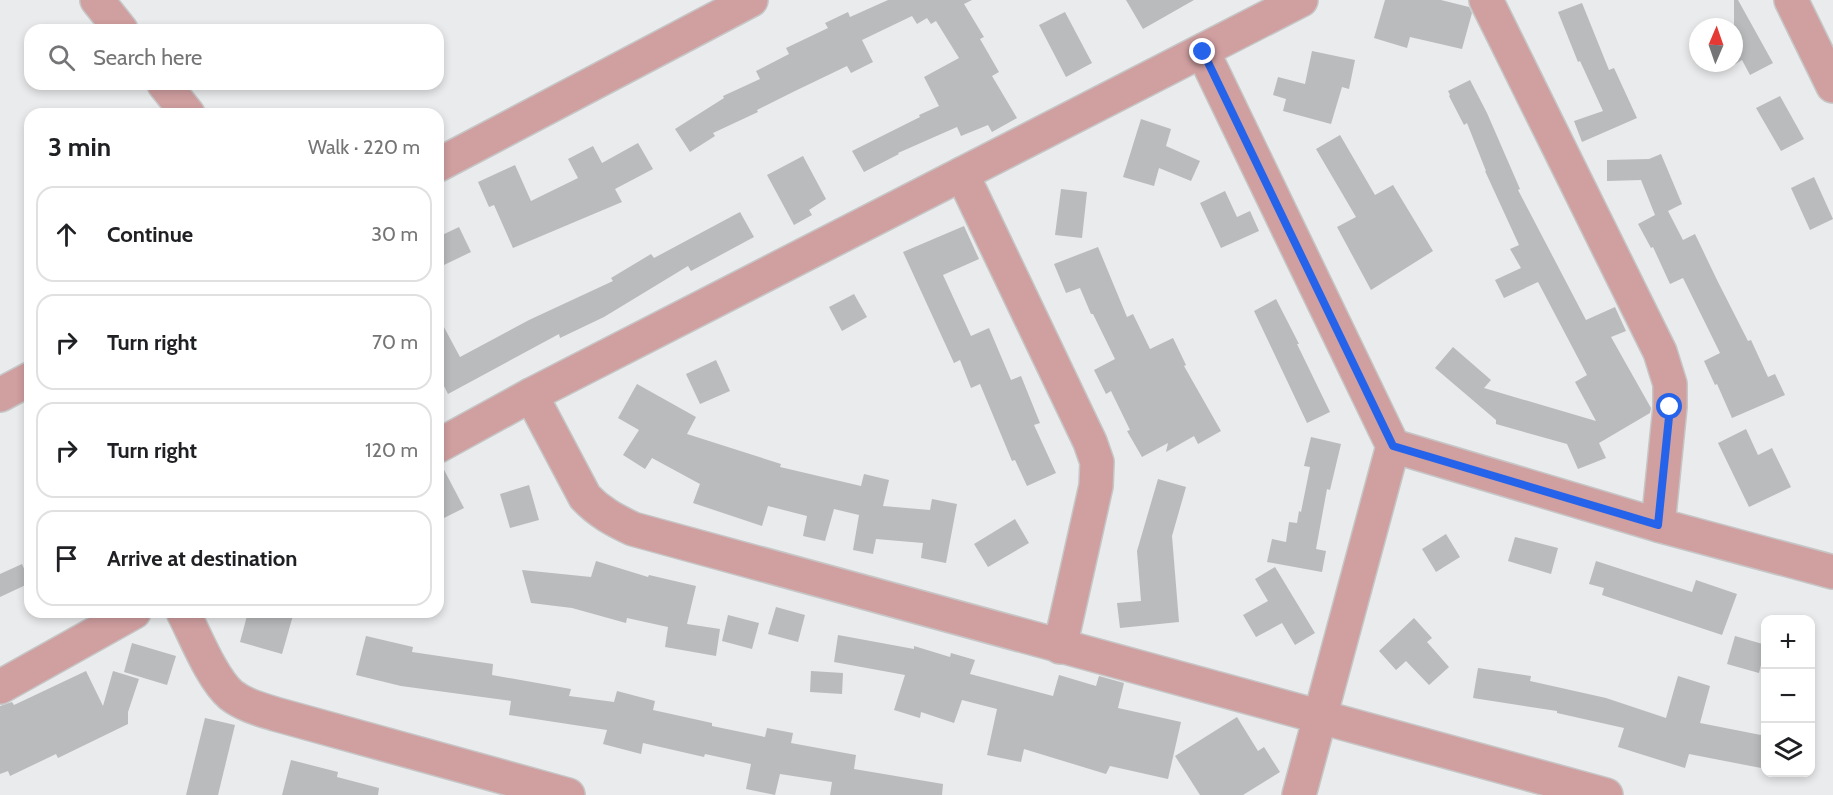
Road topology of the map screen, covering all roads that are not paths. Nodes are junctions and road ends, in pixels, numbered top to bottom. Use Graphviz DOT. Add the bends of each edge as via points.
graph roads {
  1 [pos="97,0"];
  2 [pos="751,0"];
  3 [pos="1301,0"];
  4 [pos="1486,0"];
  5 [pos="1791,0"];
  6 [pos="116,24"];
  7 [pos="1203,52"];
  8 [pos="1833,86"];
  9 [pos="169,90"];
  10 [pos="183,108"];
  11 [pos="444,162"];
  12 [pos="962,174"];
  13 [pos="24,382"];
  14 [pos="0,395"];
  15 [pos="531,395"];
  16 [pos="444,443"];
  17 [pos="1393,446"];
  18 [pos="1658,525"];
  19 [pos="1833,572"];
  20 [pos="123,618"];
  21 [pos="186,618"];
  22 [pos="1060,647"];
  23 [pos="0,687"];
  24 [pos="1320,718"];
  25 [pos="568,795"];
  26 [pos="1299,795"];
  27 [pos="1606,795"];
  1 -- 6 [label="street"];
  2 -- 11 [label="street"];
  3 -- 7 [label="street"];
  4 -- 18 [label="street" via="1660,352 1670,384 1670,407"];
  5 -- 8 [label="street"];
  7 -- 12 [label="street"];
  7 -- 17 [label="street"];
  9 -- 10 [label="street"];
  12 -- 15 [label="street"];
  12 -- 22 [label="street" via="1097,462 1096,486"];
  13 -- 14 [label="street"];
  15 -- 16 [label="street"];
  15 -- 22 [label="street" via="585,497 607,516 633,529"];
  17 -- 18 [label="street"];
  17 -- 24 [label="street"];
  18 -- 19 [label="street"];
  20 -- 23 [label="street"];
  21 -- 25 [label="street" via="220,684 244,703"];
  22 -- 24 [label="street"];
  24 -- 26 [label="street"];
  24 -- 27 [label="street"];
}
